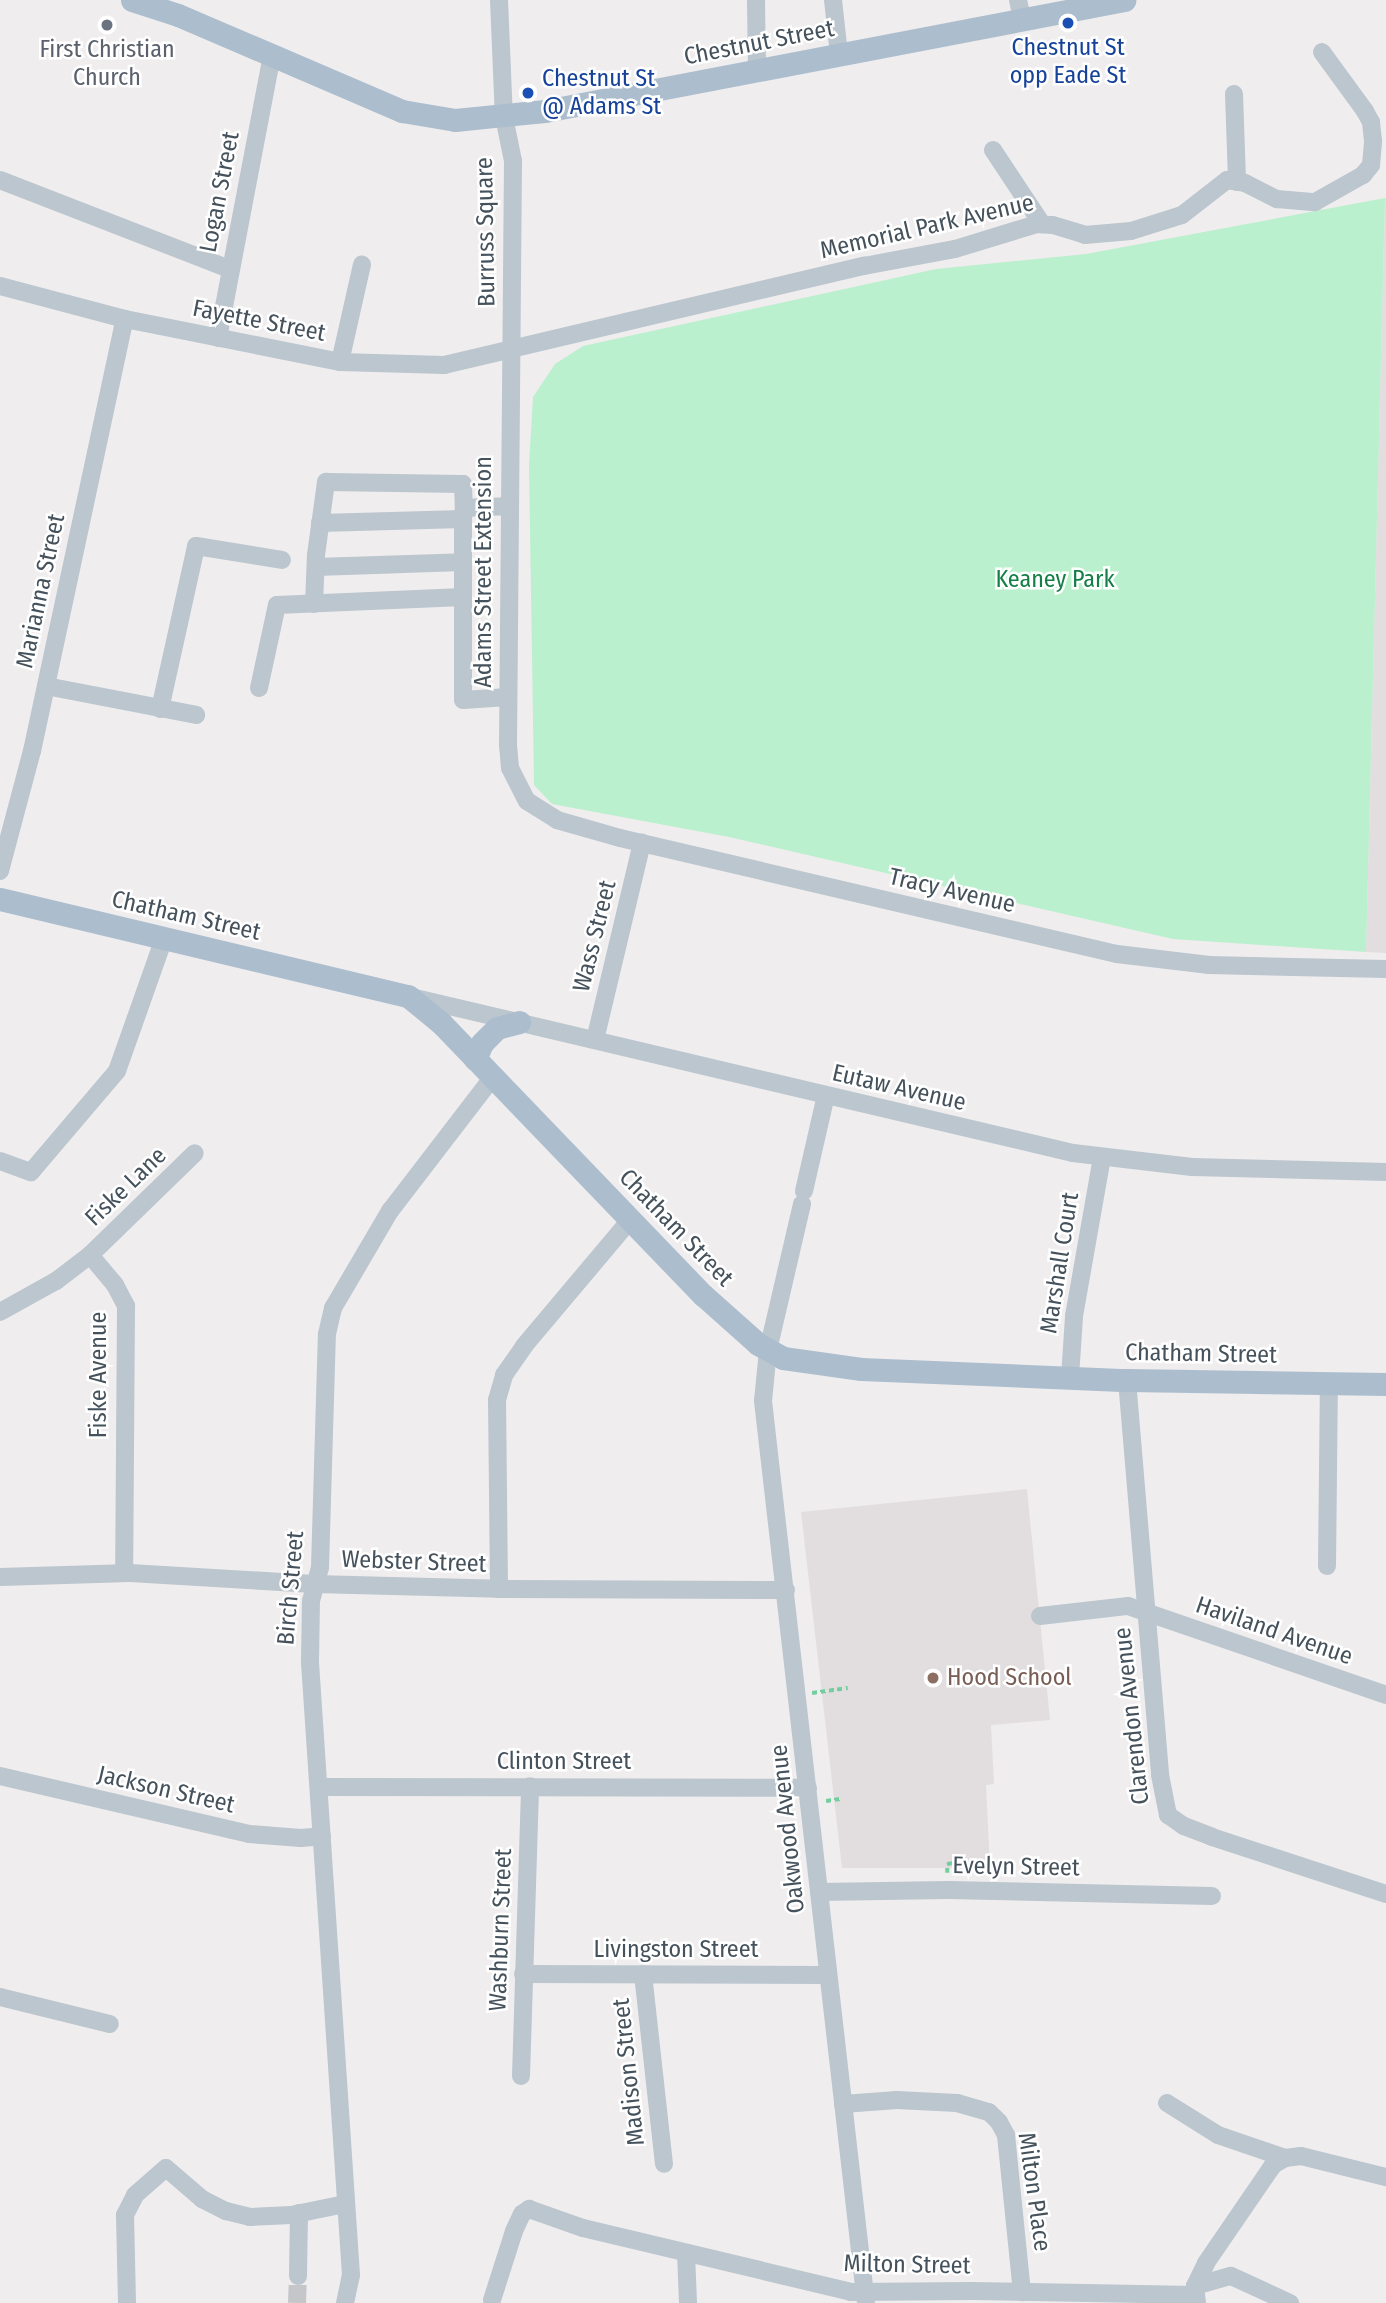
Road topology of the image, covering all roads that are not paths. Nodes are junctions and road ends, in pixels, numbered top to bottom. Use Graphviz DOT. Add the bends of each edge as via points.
graph roads {
  1 [pos="132,0"];
  2 [pos="499,0"];
  3 [pos="756,0"];
  4 [pos="834,0"];
  5 [pos="1124,0"];
  6 [pos="1020,10"];
  7 [pos="1322,52"];
  8 [pos="839,54"];
  9 [pos="272,56"];
  10 [pos="757,70"];
  11 [pos="1234,94"];
  12 [pos="504,117"];
  13 [pos="993,150"];
  14 [pos="0,180"];
  15 [pos="1237,182"];
  16 [pos="1042,225"];
  17 [pos="362,264"];
  18 [pos="230,270"];
  19 [pos="0,286"];
  20 [pos="125,319"];
  21 [pos="218,338"];
  22 [pos="511,347"];
  23 [pos="340,362"];
  24 [pos="510,506"];
  25 [pos="463,514"];
  26 [pos="320,523"];
  27 [pos="282,560"];
  28 [pos="463,562"];
  29 [pos="316,567"];
  30 [pos="463,597"];
  31 [pos="314,604"];
  32 [pos="46,686"];
  33 [pos="259,688"];
  34 [pos="508,697"];
  35 [pos="160,709"];
  36 [pos="196,715"];
  37 [pos="522,794"];
  38 [pos="642,843"];
  39 [pos="0,871"];
  40 [pos="0,899"];
  41 [pos="164,938"];
  42 [pos="1386,969"];
  43 [pos="408,996"];
  44 [pos="519,1022"];
  45 [pos="594,1040"];
  46 [pos="475,1059"];
  47 [pos="493,1077"];
  48 [pos="826,1096"];
  49 [pos="195,1153"];
  50 [pos="1102,1157"];
  51 [pos="0,1161"];
  52 [pos="1386,1172"];
  53 [pos="630,1220"];
  54 [pos="90,1255"];
  55 [pos="0,1312"];
  56 [pos="768,1350"];
  57 [pos="1070,1377"];
  58 [pos="1127,1380"];
  59 [pos="1329,1382"];
  60 [pos="1386,1384"];
  61 [pos="1327,1566"];
  62 [pos="124,1573"];
  63 [pos="0,1577"];
  64 [pos="314,1584"];
  65 [pos="499,1590"];
  66 [pos="786,1590"];
  67 [pos="1145,1613"];
  68 [pos="1040,1616"];
  69 [pos="1386,1695"];
  70 [pos="0,1776"];
  71 [pos="530,1786"];
  72 [pos="320,1787"];
  73 [pos="808,1788"];
  74 [pos="323,1836"];
  75 [pos="819,1892"];
  76 [pos="1386,1894"];
  77 [pos="1212,1896"];
  78 [pos="523,1974"];
  79 [pos="643,1974"];
  80 [pos="828,1975"];
  81 [pos="0,1997"];
  82 [pos="110,2024"];
  83 [pos="521,2076"];
  84 [pos="1167,2103"];
  85 [pos="843,2104"];
  86 [pos="1282,2159"];
  87 [pos="664,2164"];
  88 [pos="1386,2177"];
  89 [pos="344,2199"];
  90 [pos="299,2213"];
  91 [pos="686,2253"];
  92 [pos="298,2276"];
  93 [pos="1022,2292"];
  94 [pos="1196,2295"];
  95 [pos="866,2298"];
  96 [pos="492,2300"];
  97 [pos="127,2303"];
  98 [pos="345,2303"];
  99 [pos="688,2303"];
  100 [pos="1290,2303"];
  1 -- 9 [label="main road, Chestnut Street"];
  2 -- 12 [label="street, Burruss Square"];
  3 -- 10 [label="street"];
  4 -- 8 [label="street"];
  5 -- 6 [label="main road, Chestnut Street"];
  6 -- 8 [label="main road, Chestnut Street"];
  7 -- 15 [label="street" via="1371,122 1371,165 1363,175 1315,202 1277,199"];
  8 -- 10 [label="main road, Chestnut Street"];
  9 -- 12 [label="main road, Chestnut Street" via="402,111 455,120"];
  9 -- 18 [label="street, Logan Street"];
  10 -- 12 [label="main road, Chestnut Street"];
  11 -- 15 [label="street"];
  12 -- 22 [label="street, Burruss Square" via="513,161"];
  13 -- 16 [label="street"];
  14 -- 18 [label="street"];
  15 -- 16 [label="street, Memorial Park Avenue" via="1227,180 1182,215 1131,231 1085,235"];
  16 -- 22 [label="street, Memorial Park Avenue" via="955,249"];
  17 -- 23 [label="street"];
  18 -- 21 [label="street, Logan Street"];
  19 -- 20 [label="street, Fayette Street"];
  20 -- 21 [label="street, Fayette Street"];
  20 -- 32 [label="street, Marianna Street"];
  21 -- 23 [label="street, Fayette Street"];
  22 -- 23 [label="street, Fayette Street" via="444,365"];
  22 -- 24 [label="street, Adams Street Extension"];
  24 -- 25 [label="street"];
  24 -- 34 [label="street, Adams Street Extension"];
  25 -- 26 [label="street"];
  25 -- 26 [label="street" via="463,484 326,482"];
  25 -- 28 [label="street"];
  26 -- 29 [label="street"];
  27 -- 35 [label="street" via="196,545"];
  28 -- 29 [label="street"];
  28 -- 30 [label="street"];
  29 -- 31 [label="street"];
  30 -- 31 [label="street"];
  30 -- 34 [label="street" via="463,700"];
  31 -- 33 [label="street" via="277,606"];
  32 -- 35 [label="street"];
  32 -- 39 [label="street, Marianna Street"];
  34 -- 37 [label="street, Adams Street Extension" via="510,768"];
  35 -- 36 [label="street"];
  37 -- 38 [label="street, Tracy Avenue" via="557,820"];
  38 -- 42 [label="street, Tracy Avenue" via="1117,954 1209,965"];
  38 -- 45 [label="street, Wass Street"];
  40 -- 41 [label="main road, Chatham Street"];
  41 -- 43 [label="main road, Chatham Street"];
  41 -- 51 [label="street" via="117,1071 31,1172"];
  43 -- 44 [label="street, Eutaw Avenue"];
  43 -- 46 [label="main road, Chatham Street"];
  44 -- 45 [label="street, Eutaw Avenue"];
  44 -- 46 [label="main road" via="497,1028 482,1043"];
  45 -- 48 [label="street, Eutaw Avenue"];
  46 -- 47 [label="main road, Chatham Street"];
  47 -- 53 [label="main road, Chatham Street"];
  47 -- 64 [label="street, Birch Street" via="390,1211 333,1308 327,1334 320,1567"];
  48 -- 50 [label="street, Eutaw Avenue" via="1026,1145"];
  48 -- 56 [label="street, Oakwood Avenue"];
  49 -- 54 [label="street, Fiske Lane"];
  50 -- 52 [label="street, Eutaw Avenue" via="1192,1167"];
  50 -- 57 [label="street, Marshall Court" via="1074,1316"];
  53 -- 56 [label="main road, Chatham Street" via="703,1296"];
  53 -- 65 [label="street" via="504,1375 497,1400"];
  54 -- 55 [label="street" via="56,1281"];
  54 -- 62 [label="street, Fiske Avenue" via="121,1294 128,1321"];
  56 -- 57 [label="main road, Chatham Street" via="783,1358 861,1368"];
  56 -- 66 [label="street, Oakwood Avenue" via="763,1401"];
  57 -- 58 [label="main road, Chatham Street"];
  58 -- 59 [label="main road, Chatham Street"];
  58 -- 67 [label="street, Clarendon Avenue"];
  59 -- 60 [label="main road, Chatham Street"];
  59 -- 61 [label="street"];
  62 -- 63 [label="street, Webster Street"];
  62 -- 64 [label="street, Webster Street"];
  64 -- 65 [label="street, Webster Street"];
  64 -- 72 [label="street, Birch Street" via="310,1662"];
  65 -- 66 [label="street, Webster Street"];
  66 -- 73 [label="street, Oakwood Avenue"];
  67 -- 68 [label="street, Haviland Avenue" via="1128,1606"];
  67 -- 69 [label="street, Haviland Avenue"];
  67 -- 76 [label="street, Clarendon Avenue" via="1168,1815 1212,1837"];
  70 -- 74 [label="street, Jackson Street" via="248,1834"];
  71 -- 72 [label="street, Clinton Street"];
  71 -- 73 [label="street, Clinton Street"];
  71 -- 78 [label="street, Washburn Street"];
  72 -- 74 [label="street, Birch Street"];
  73 -- 75 [label="street, Oakwood Avenue"];
  74 -- 89 [label="street, Birch Street"];
  75 -- 77 [label="street, Evelyn Street" via="948,1889"];
  75 -- 80 [label="street, Oakwood Avenue"];
  78 -- 79 [label="street, Livingston Street"];
  78 -- 83 [label="street, Washburn Street"];
  79 -- 80 [label="street, Livingston Street"];
  79 -- 87 [label="street, Madison Street"];
  80 -- 85 [label="street, Oakwood Avenue"];
  81 -- 82 [label="street"];
  84 -- 86 [label="street" via="1218,2134"];
  85 -- 93 [label="street, Milton Place" via="923,2100 957,2103 994,2117 1006,2134"];
  85 -- 95 [label="street, Oakwood Avenue"];
  86 -- 88 [label="street" via="1317,2159"];
  86 -- 94 [label="street" via="1261,2180 1206,2263"];
  89 -- 90 [label="street"];
  89 -- 98 [label="street, Birch Street" via="351,2275"];
  90 -- 92 [label="street"];
  90 -- 97 [label="street" via="250,2217 226,2211 202,2199 166,2168 135,2195 125,2215"];
  91 -- 95 [label="street, Milton Street"];
  91 -- 96 [label="street, Milton Street" via="583,2228 529,2209 522,2214"];
  91 -- 99 [label="street"];
  93 -- 94 [label="street, Milton Street"];
  93 -- 95 [label="street, Milton Street"];
  94 -- 100 [label="street, Milton Street" via="1231,2276"];
}
